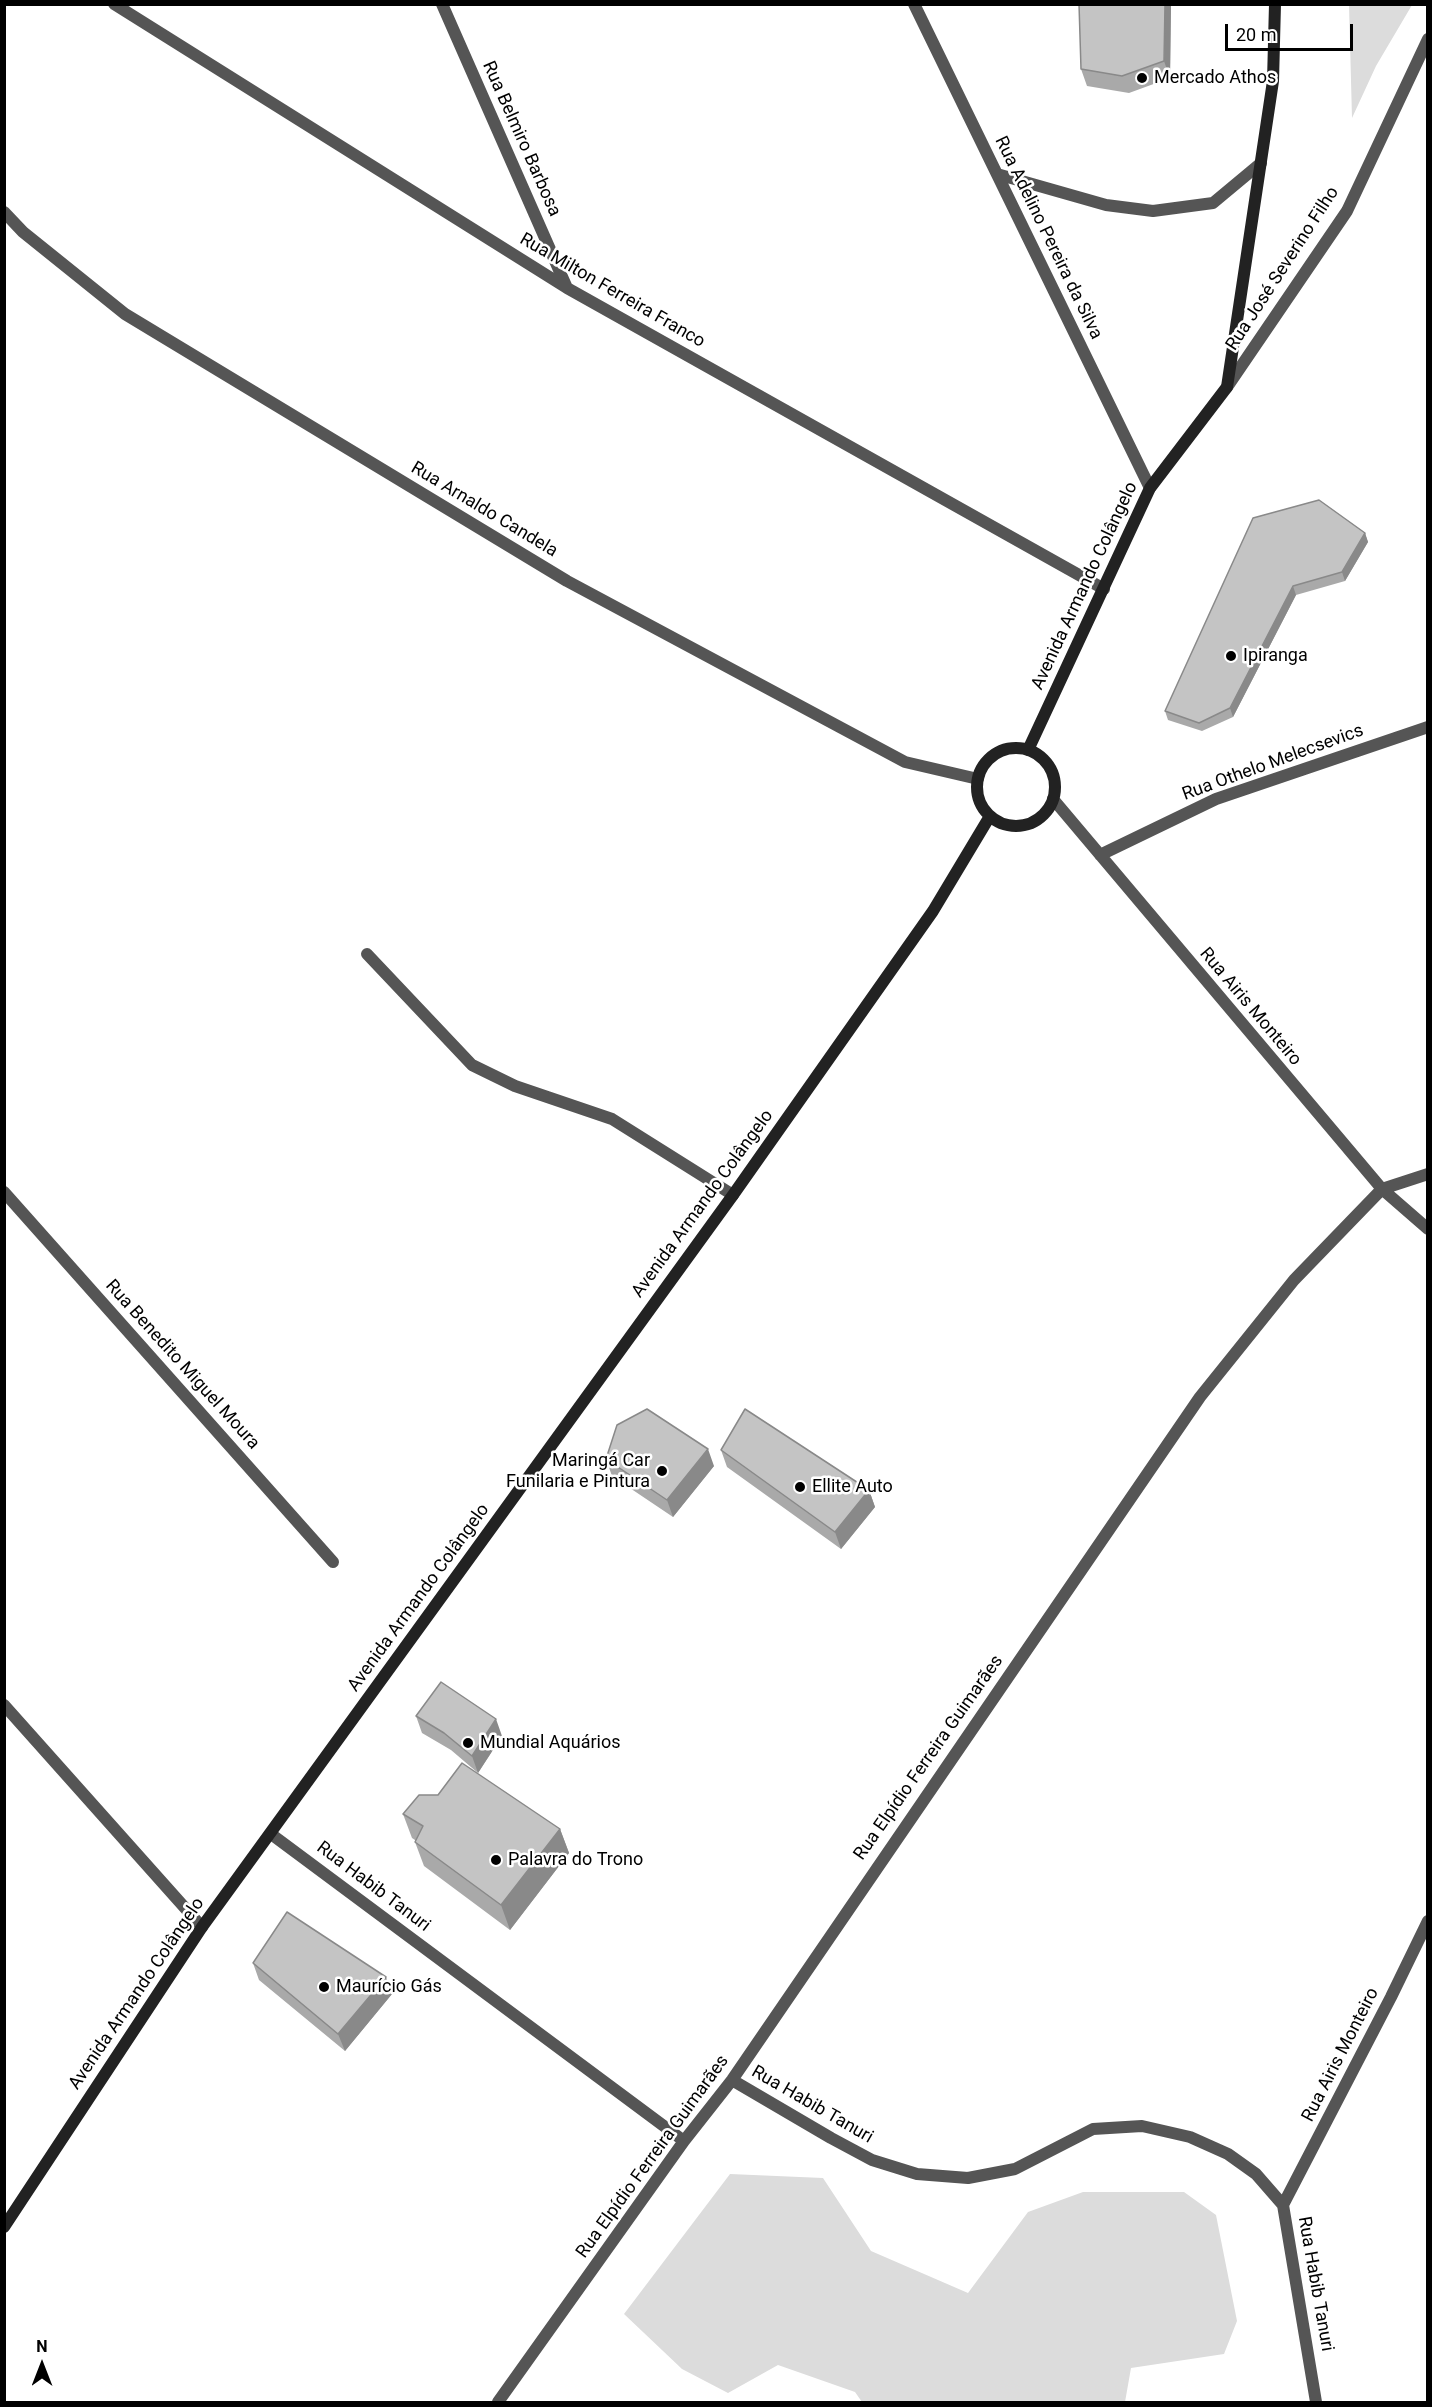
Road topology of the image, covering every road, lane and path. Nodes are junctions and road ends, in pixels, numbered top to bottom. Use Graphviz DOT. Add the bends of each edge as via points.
graph roads {
  1 [pos="114,4"];
  2 [pos="442,4"];
  3 [pos="914,4"];
  4 [pos="1275,4"];
  5 [pos="1428,39"];
  6 [pos="1261,163"];
  7 [pos="997,174"];
  8 [pos="4,212"];
  9 [pos="567,288"];
  10 [pos="1227,387"];
  11 [pos="1150,488"];
  12 [pos="1104,589"];
  13 [pos="1428,727"];
  14 [pos="1028,750"];
  15 [pos="978,779"];
  16 [pos="1053,799"];
  17 [pos="990,816"];
  18 [pos="1100,855"];
  19 [pos="367,954"];
  20 [pos="1428,1174"];
  21 [pos="1382,1189"];
  22 [pos="4,1192"];
  23 [pos="733,1195"];
  24 [pos="1428,1229"];
  25 [pos="333,1562"];
  26 [pos="4,1705"];
  27 [pos="271,1834"];
  28 [pos="1428,1921"];
  29 [pos="202,1927"];
  30 [pos="732,2080"];
  31 [pos="684,2141"];
  32 [pos="1283,2205"];
  33 [pos="4,2227"];
  34 [pos="498,2403"];
  35 [pos="1316,2403"];
  1 -- 9 [label="street, Rua Milton Ferreira Franco"];
  2 -- 9 [label="street, Rua Belmiro Barbosa"];
  3 -- 7 [label="street, Rua Adelino Pereira da Silva"];
  4 -- 6 [label="street" via="1273,81"];
  5 -- 10 [label="street, Rua José Severino Filho" via="1347,211"];
  6 -- 7 [label="street" via="1213,203 1154,211 1106,205"];
  6 -- 10 [label="street"];
  7 -- 11 [label="street, Rua Adelino Pereira da Silva"];
  8 -- 15 [label="street, Rua Arnaldo Candela" via="23,232 125,314 567,581 905,762"];
  9 -- 12 [label="street, Rua Milton Ferreira Franco"];
  10 -- 11 [label="street, Avenida Armando Colângelo"];
  11 -- 12 [label="street, Avenida Armando Colângelo"];
  12 -- 14 [label="street, Avenida Armando Colângelo"];
  13 -- 18 [label="street, Rua Othelo Melecsevics" via="1216,799"];
  14 -- 15 [label="street" via="1016,748 992,756 982,766"];
  14 -- 16 [label="street" via="1048,764 1055,787"];
  15 -- 17 [label="street" via="981,805"];
  16 -- 17 [label="street" via="1039,819 1028,824 1014,826"];
  16 -- 18 [label="street, Rua Airis Monteiro"];
  17 -- 23 [label="street, Avenida Armando Colângelo" via="933,911"];
  18 -- 21 [label="street, Rua Airis Monteiro"];
  19 -- 23 [label="street" via="472,1065 515,1086 612,1119"];
  20 -- 21 [label="street, Rua Elpídio Ferreira Guimarães"];
  21 -- 24 [label="street, Rua Airis Monteiro"];
  21 -- 30 [label="street, Rua Elpídio Ferreira Guimarães" via="1294,1280 1200,1397"];
  22 -- 25 [label="street, Rua Benedito Miguel Moura"];
  23 -- 27 [label="street, Avenida Armando Colângelo"];
  26 -- 29 [label="street"];
  27 -- 29 [label="street, Avenida Armando Colângelo"];
  27 -- 31 [label="street, Rua Habib Tanuri"];
  28 -- 32 [label="street, Rua Airis Monteiro"];
  29 -- 33 [label="street, Avenida Armando Colângelo"];
  30 -- 31 [label="street, Rua Elpídio Ferreira Guimarães"];
  30 -- 32 [label="street, Rua Habib Tanuri" via="861,2154 917,2174 968,2178 1015,2169 1093,2128 1142,2126 1190,2137 1228,2154 1256,2174"];
  31 -- 34 [label="street, Rua Elpídio Ferreira Guimarães"];
  32 -- 35 [label="street, Rua Habib Tanuri"];
}
